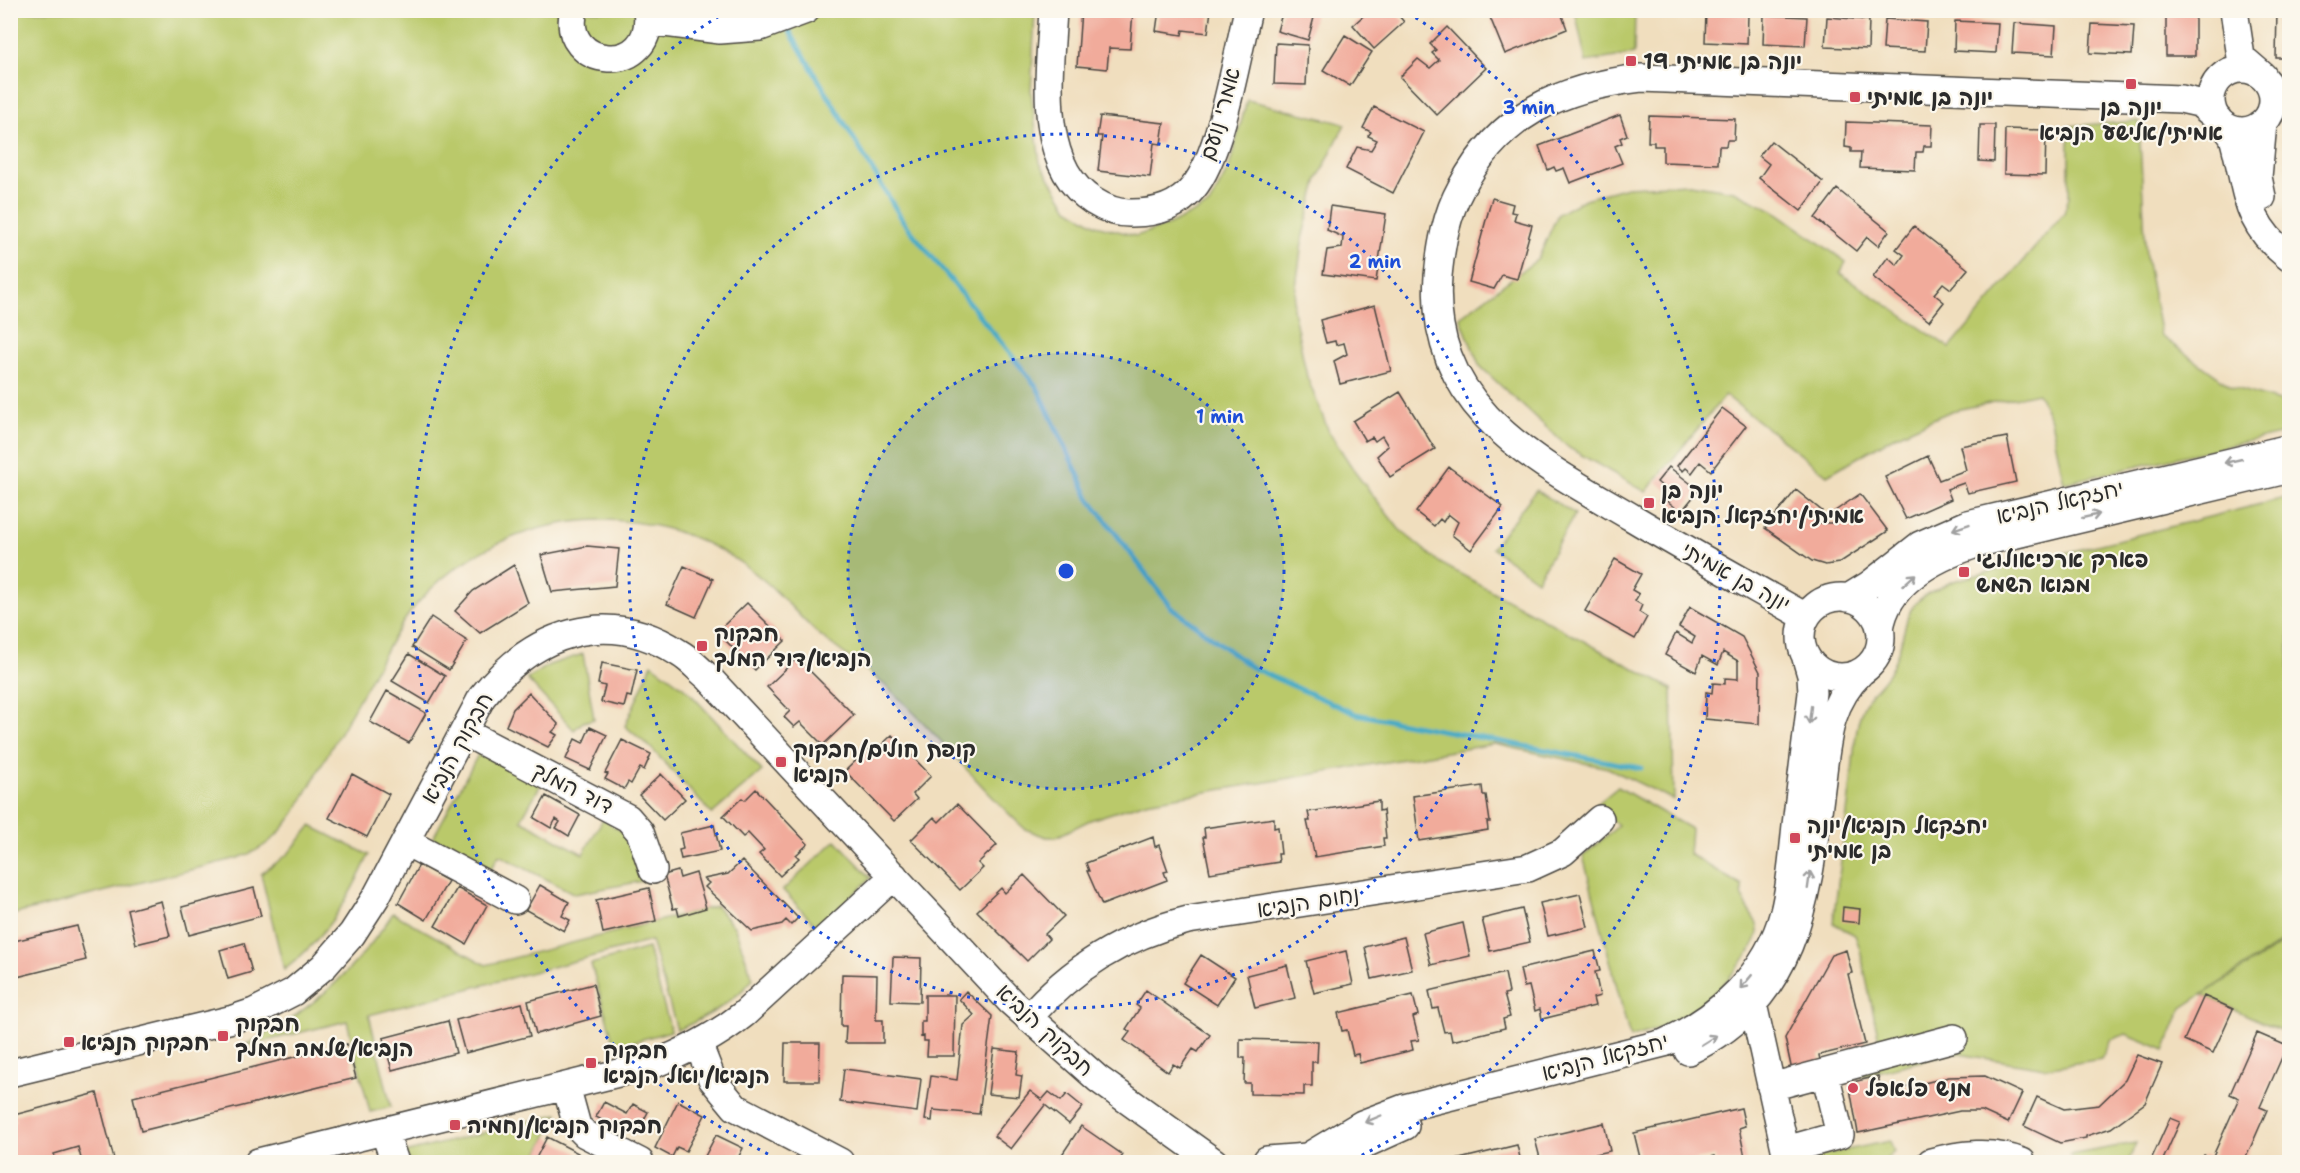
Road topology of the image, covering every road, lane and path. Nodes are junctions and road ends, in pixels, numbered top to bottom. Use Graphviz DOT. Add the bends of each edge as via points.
graph roads {
  1 [pos="574,10"];
  2 [pos="806,10"];
  3 [pos="1053,10"];
  4 [pos="1248,10"];
  5 [pos="2234,10"];
  6 [pos="648,16"];
  7 [pos="2229,68"];
  8 [pos="2274,85"];
  9 [pos="2181,99"];
  10 [pos="2289,109"];
  11 [pos="2264,122"];
  12 [pos="2222,123"];
  13 [pos="2289,237"];
  14 [pos="2289,258"];
  15 [pos="2289,448"];
  16 [pos="2289,469"];
  17 [pos="1848,597"];
  18 [pos="1806,617"];
  19 [pos="1880,629"];
  20 [pos="1806,658"];
  21 [pos="1861,672"];
  22 [pos="464,732"];
  23 [pos="1600,819"];
  24 [pos="406,842"];
  25 [pos="653,870"];
  26 [pos="894,876"];
  27 [pos="515,900"];
  28 [pos="1753,1004"];
  29 [pos="1028,1018"];
  30 [pos="1954,1038"];
  31 [pos="699,1046"];
  32 [pos="10,1073"];
  33 [pos="1825,1073"];
  34 [pos="566,1086"];
  35 [pos="1771,1087"];
  36 [pos="384,1131"];
  37 [pos="1787,1156"];
  38 [pos="258,1162"];
  39 [pos="394,1162"];
  40 [pos="640,1162"];
  41 [pos="840,1162"];
  42 [pos="1214,1162"];
  43 [pos="1265,1162"];
  44 [pos="1338,1162"];
  45 [pos="1931,1162"];
  46 [pos="2022,1162"];
  1 -- 6 [label="street" via="572,27 576,39 595,56 607,59 631,53 640,45"];
  2 -- 6 [label="street" via="760,27 720,30"];
  3 -- 4 [label="street, אמרי נועם" via="1054,149 1081,193 1102,207 1125,213 1149,213 1172,205 1192,189 1209,164"];
  5 -- 7 [label="street"];
  7 -- 8 [label="street" via="2244,62"];
  7 -- 9 [label="street, יונה בן אמיתי" via="2207,91"];
  7 -- 12 [label="street" via="2212,97 2213,111"];
  8 -- 11 [label="street" via="2274,100"];
  9 -- 12 [label="street, יונה בן אמיתי" via="2199,103"];
  9 -- 18 [label="street, יונה בן אמיתי" via="1641,78 1582,88 1538,107 1487,147 1457,195 1440,256 1437,288 1445,344 1454,368 1482,412 1541,464"];
  10 -- 11 [label="street"];
  11 -- 12 [label="street" via="2244,131"];
  11 -- 13 [label="street" via="2258,177 2261,195 2271,218"];
  12 -- 14 [label="street" via="2234,143 2254,219 2263,235"];
  15 -- 17 [label="street, יחזקאל הנביא, one-way" via="1959,527 1920,545"];
  19 -- 16 [label="street, יחזקאל הנביא, one-way" via="1888,604 1907,581 1938,559 1964,547"];
  17 -- 18 [label="street" via="1822,602"];
  17 -- 19 [label="street" via="1869,608"];
  18 -- 20 [label="street" via="1801,637"];
  19 -- 21 [label="street" via="1878,654"];
  20 -- 21 [label="street" via="1817,670 1833,677"];
  20 -- 43 [label="street, יחזקאל הנביא, one-way" via="1812,693 1783,914 1753,975 1722,1008 1684,1034 1657,1045 1404,1108 1362,1124 1307,1157"];
  28 -- 21 [label="street, יחזקאל הנביא, one-way" via="1777,971 1800,919 1808,890 1828,730 1842,694"];
  22 -- 24 [label="street, חבקוק הנביא"];
  22 -- 25 [label="street, דוד המלך" via="628,818 639,832"];
  22 -- 26 [label="street, חבקוק הנביא" via="498,676 543,644 596,629 624,630 652,638 681,653 708,677"];
  23 -- 29 [label="street, נחום הנביא" via="1563,852 1528,868 1188,920 1154,930 1089,962 1058,986"];
  24 -- 27 [label="street"];
  24 -- 32 [label="street, חבקוק הנביא" via="352,934 324,966 292,992 232,1019"];
  26 -- 29 [label="street, חבקוק הנביא"];
  26 -- 31 [label="street" via="744,1014"];
  28 -- 35 [label="street"];
  44 -- 28 [label="street, יחזקאל הנביא, one-way" via="1365,1144 1407,1125 1673,1058 1723,1032"];
  29 -- 42 [label="street, חבקוק הנביא" via="1116,1093"];
  30 -- 33 [label="street"];
  31 -- 34 [label="street" via="651,1065"];
  31 -- 41 [label="street" via="712,1079 735,1107"];
  33 -- 35 [label="street"];
  33 -- 37 [label="street" via="1840,1135"];
  34 -- 36 [label="street"];
  34 -- 40 [label="street" via="577,1126"];
  35 -- 37 [label="street"];
  36 -- 38 [label="street"];
  36 -- 39 [label="street"];
  45 -- 46 [label="street" via="1958,1155 1987,1154"];
}
